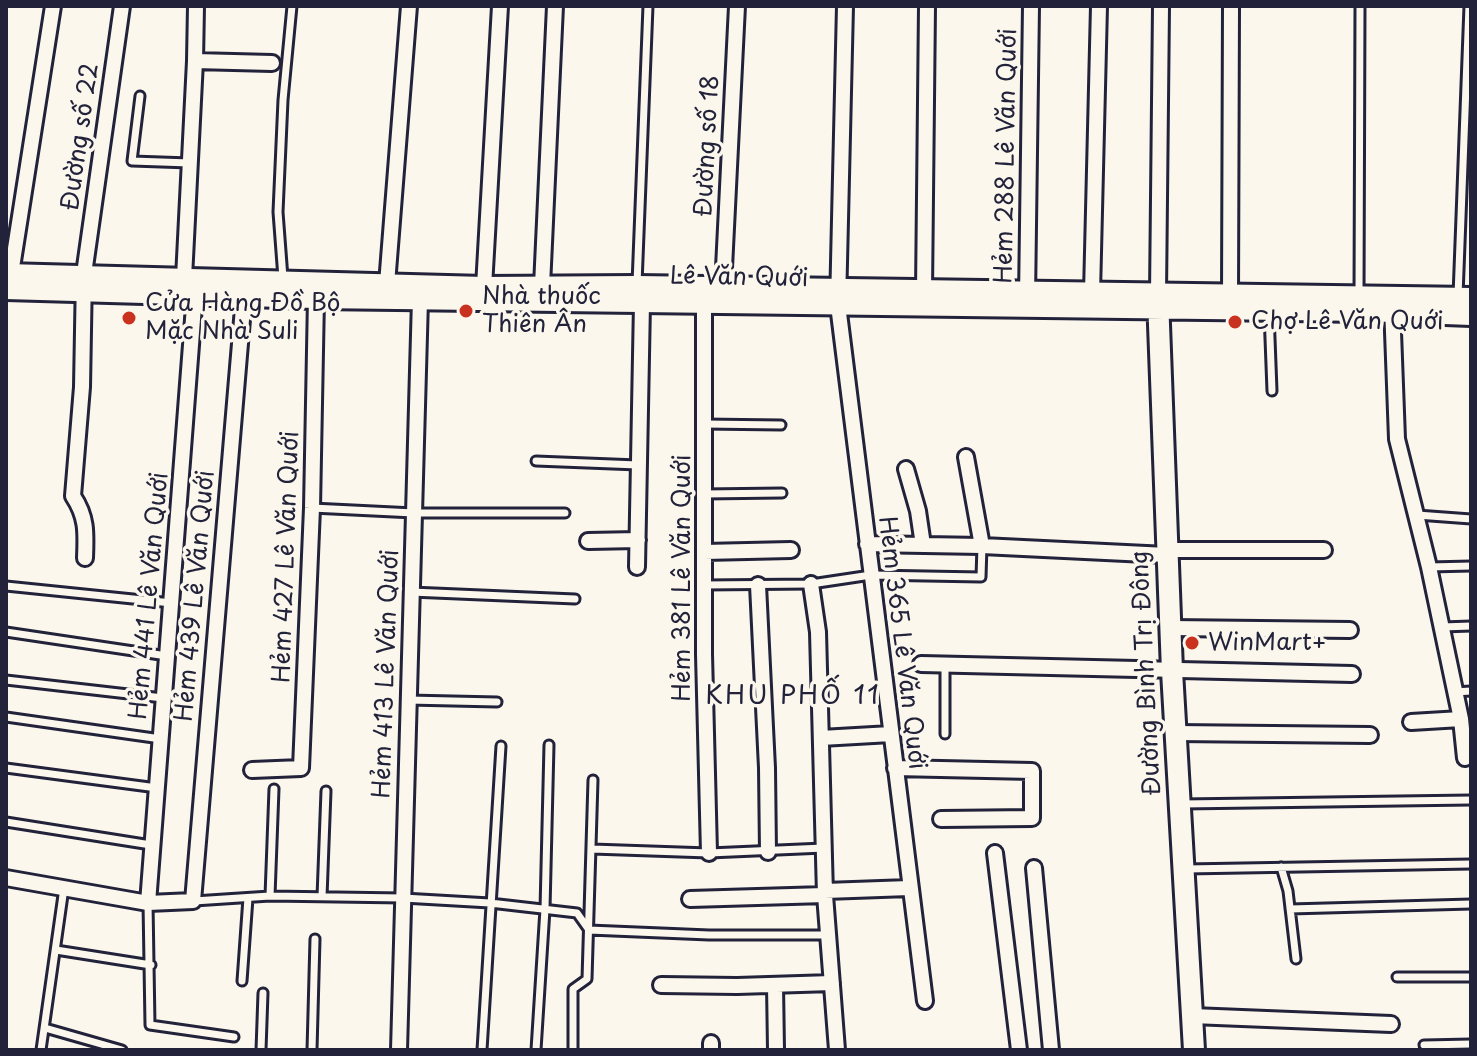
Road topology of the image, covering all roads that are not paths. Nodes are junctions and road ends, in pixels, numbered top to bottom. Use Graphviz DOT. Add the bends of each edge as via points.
graph roads {
  1 [pos="53,6"];
  2 [pos="122,6"];
  3 [pos="196,6"];
  4 [pos="292,6"];
  5 [pos="409,6"];
  6 [pos="500,6"];
  7 [pos="555,6"];
  8 [pos="648,6"];
  9 [pos="737,6"];
  10 [pos="845,6"];
  11 [pos="927,6"];
  12 [pos="1031,6"];
  13 [pos="1099,6"];
  14 [pos="1161,6"];
  15 [pos="1231,6"];
  16 [pos="1360,6"];
  17 [pos="1469,6"];
  18 [pos="195,61"];
  19 [pos="272,63"];
  20 [pos="140,96"];
  21 [pos="190,163"];
  22 [pos="8,279"];
  23 [pos="84,283"];
  24 [pos="387,284"];
  25 [pos="190,286"];
  26 [pos="484,287"];
  27 [pos="283,288"];
  28 [pos="723,288"];
  29 [pos="924,291"];
  30 [pos="1092,293"];
  31 [pos="542,294"];
  32 [pos="639,294"];
  33 [pos="1230,295"];
  34 [pos="244,296"];
  35 [pos="1359,296"];
  36 [pos="838,297"];
  37 [pos="316,298"];
  38 [pos="1464,298"];
  39 [pos="420,299"];
  40 [pos="1026,299"];
  41 [pos="1158,302"];
  42 [pos="704,304"];
  43 [pos="1392,304"];
  44 [pos="1269,310"];
  45 [pos="1471,315"];
  46 [pos="1272,391"];
  47 [pos="704,424"];
  48 [pos="781,425"];
  49 [pos="966,457"];
  50 [pos="536,461"];
  51 [pos="638,465"];
  52 [pos="906,469"];
  53 [pos="782,493"];
  54 [pos="704,494"];
  55 [pos="312,508"];
  56 [pos="414,513"];
  57 [pos="565,513"];
  58 [pos="1417,515"];
  59 [pos="1471,519"];
  60 [pos="638,540"];
  61 [pos="588,541"];
  62 [pos="867,544"];
  63 [pos="923,545"];
  64 [pos="982,546"];
  65 [pos="791,550"];
  66 [pos="1324,550"];
  67 [pos="704,552"];
  68 [pos="1166,552"];
  69 [pos="85,558"];
  70 [pos="1471,566"];
  71 [pos="637,567"];
  72 [pos="1429,567"];
  73 [pos="871,575"];
  74 [pos="811,584"];
  75 [pos="704,585"];
  76 [pos="758,585"];
  77 [pos="6,586"];
  78 [pos="411,592"];
  79 [pos="575,599"];
  80 [pos="172,603"];
  81 [pos="1471,626"];
  82 [pos="1440,627"];
  83 [pos="1170,628"];
  84 [pos="1350,630"];
  85 [pos="6,632"];
  86 [pos="167,656"];
  87 [pos="921,664"];
  88 [pos="945,665"];
  89 [pos="1172,671"];
  90 [pos="1352,674"];
  91 [pos="6,680"];
  92 [pos="1471,691"];
  93 [pos="1454,692"];
  94 [pos="163,698"];
  95 [pos="408,700"];
  96 [pos="497,702"];
  97 [pos="6,717"];
  98 [pos="1461,719"];
  99 [pos="1411,722"];
  100 [pos="1175,733"];
  101 [pos="891,734"];
  102 [pos="945,734"];
  103 [pos="1370,735"];
  104 [pos="821,738"];
  105 [pos="161,739"];
  106 [pos="549,745"];
  107 [pos="501,746"];
  108 [pos="1468,758"];
  109 [pos="6,768"];
  110 [pos="895,768"];
  111 [pos="252,770"];
  112 [pos="593,780"];
  113 [pos="157,788"];
  114 [pos="274,789"];
  115 [pos="326,791"];
  116 [pos="1471,800"];
  117 [pos="1180,804"];
  118 [pos="941,819"];
  119 [pos="6,822"];
  120 [pos="151,845"];
  121 [pos="824,848"];
  122 [pos="592,849"];
  123 [pos="768,852"];
  124 [pos="709,853"];
  125 [pos="995,853"];
  126 [pos="1471,864"];
  127 [pos="1281,867"];
  128 [pos="1034,868"];
  129 [pos="1184,869"];
  130 [pos="6,878"];
  131 [pos="64,888"];
  132 [pos="909,888"];
  133 [pos="825,893"];
  134 [pos="270,896"];
  135 [pos="322,897"];
  136 [pos="248,898"];
  137 [pos="403,898"];
  138 [pos="690,899"];
  139 [pos="193,901"];
  140 [pos="148,903"];
  141 [pos="490,903"];
  142 [pos="1471,904"];
  143 [pos="545,909"];
  144 [pos="1290,909"];
  145 [pos="589,930"];
  146 [pos="830,935"];
  147 [pos="315,939"];
  148 [pos="56,950"];
  149 [pos="1296,959"];
  150 [pos="151,965"];
  151 [pos="1397,977"];
  152 [pos="1471,977"];
  153 [pos="242,981"];
  154 [pos="832,983"];
  155 [pos="661,985"];
  156 [pos="775,985"];
  157 [pos="263,993"];
  158 [pos="925,1001"];
  159 [pos="1192,1016"];
  160 [pos="1391,1024"];
  161 [pos="45,1028"];
  162 [pos="234,1037"];
  163 [pos="1471,1044"];
  164 [pos="1424,1045"];
  165 [pos="41,1050"];
  166 [pos="122,1050"];
  167 [pos="261,1050"];
  168 [pos="312,1050"];
  169 [pos="399,1050"];
  170 [pos="482,1050"];
  171 [pos="536,1050"];
  172 [pos="573,1050"];
  173 [pos="776,1050"];
  174 [pos="837,1050"];
  175 [pos="1019,1050"];
  176 [pos="1051,1050"];
  177 [pos="1194,1050"];
  1 -- 22 [label="street"];
  2 -- 23 [label="street, Đường số 22"];
  3 -- 18 [label="street, Hẻm 441 Lê Văn Quới"];
  4 -- 27 [label="lane" via="278,212"];
  5 -- 24 [label="street"];
  6 -- 26 [label="street"];
  7 -- 31 [label="street"];
  8 -- 32 [label="lane"];
  9 -- 28 [label="street, Đường số 18"];
  10 -- 36 [label="street, Hẻm 365 Lê Văn Quới"];
  11 -- 29 [label="street"];
  12 -- 40 [label="street, Hẻm 288 Lê Văn Quới"];
  13 -- 30 [label="street"];
  14 -- 41 [label="street"];
  15 -- 33 [label="street"];
  16 -- 35 [label="lane"];
  17 -- 38 [label="lane"];
  18 -- 19 [label="street"];
  18 -- 21 [label="street, Hẻm 441 Lê Văn Quới"];
  20 -- 21 [label="lane" via="132,161"];
  21 -- 25 [label="street, Hẻm 441 Lê Văn Quới"];
  22 -- 23 [label="main road, Lê Văn Quới"];
  23 -- 25 [label="main road, Lê Văn Quới"];
  23 -- 69 [label="street, Đường số 22" via="73,496 87,527"];
  24 -- 26 [label="main road, Lê Văn Quới"];
  24 -- 27 [label="main road, Lê Văn Quới"];
  25 -- 27 [label="main road, Lê Văn Quới"];
  25 -- 34 [label="main road, Lê Văn Quới"];
  25 -- 80 [label="street, Hẻm 441 Lê Văn Quới"];
  26 -- 31 [label="main road, Lê Văn Quới"];
  27 -- 34 [label="main road, Lê Văn Quới"];
  27 -- 37 [label="main road, Lê Văn Quới"];
  28 -- 32 [label="main road, Lê Văn Quới"];
  28 -- 36 [label="main road, Lê Văn Quới"];
  29 -- 36 [label="main road, Lê Văn Quới"];
  29 -- 40 [label="main road, Lê Văn Quới"];
  30 -- 40 [label="main road, Lê Văn Quới"];
  30 -- 41 [label="main road, Lê Văn Quới"];
  31 -- 32 [label="main road, Lê Văn Quới"];
  31 -- 39 [label="main road, Lê Văn Quới"];
  32 -- 42 [label="main road, Lê Văn Quới"];
  32 -- 51 [label="street"];
  33 -- 35 [label="main road, Lê Văn Quới"];
  33 -- 41 [label="main road, Lê Văn Quới"];
  34 -- 139 [label="street, Hẻm 439 Lê Văn Quới"];
  35 -- 43 [label="main road, Lê Văn Quới"];
  36 -- 40 [label="main road, Lê Văn Quới"];
  36 -- 42 [label="main road, Lê Văn Quới"];
  36 -- 62 [label="street, Hẻm 365 Lê Văn Quới"];
  37 -- 39 [label="main road, Lê Văn Quới"];
  37 -- 55 [label="street, Hẻm 427 Lê Văn Quới"];
  38 -- 43 [label="main road, Lê Văn Quới"];
  39 -- 56 [label="street, Hẻm 413 Lê Văn Quới"];
  40 -- 41 [label="main road, Lê Văn Quới"];
  41 -- 44 [label="main road, Lê Văn Quới"];
  41 -- 68 [label="main road, Đường Bình Trị Đông"];
  42 -- 47 [label="street, Hẻm 381 Lê Văn Quới"];
  43 -- 44 [label="main road, Lê Văn Quới"];
  43 -- 45 [label="main road, Lê Văn Quới"];
  43 -- 58 [label="street" via="1397,439"];
  44 -- 46 [label="lane"];
  47 -- 48 [label="lane"];
  47 -- 54 [label="street, Hẻm 381 Lê Văn Quới"];
  49 -- 64 [label="street"];
  50 -- 51 [label="lane"];
  51 -- 60 [label="street"];
  52 -- 63 [label="street"];
  53 -- 54 [label="lane"];
  54 -- 67 [label="street, Hẻm 381 Lê Văn Quới"];
  55 -- 56 [label="lane"];
  55 -- 111 [label="street, Hẻm 427 Lê Văn Quới" via="301,768"];
  56 -- 57 [label="lane"];
  56 -- 78 [label="street, Hẻm 413 Lê Văn Quới"];
  58 -- 59 [label="lane"];
  58 -- 72 [label="street"];
  60 -- 61 [label="street"];
  60 -- 71 [label="street"];
  62 -- 63 [label="street"];
  62 -- 73 [label="street, Hẻm 365 Lê Văn Quới"];
  63 -- 64 [label="street"];
  64 -- 68 [label="street"];
  64 -- 73 [label="lane" via="981,577"];
  65 -- 67 [label="street"];
  66 -- 68 [label="street"];
  67 -- 75 [label="street, Hẻm 381 Lê Văn Quới"];
  68 -- 83 [label="main road, Đường Bình Trị Đông"];
  70 -- 72 [label="lane"];
  72 -- 82 [label="street"];
  73 -- 74 [label="lane"];
  73 -- 101 [label="street, Hẻm 365 Lê Văn Quới"];
  74 -- 76 [label="lane"];
  74 -- 104 [label="street"];
  75 -- 76 [label="lane"];
  75 -- 124 [label="street, Hẻm 381 Lê Văn Quới"];
  76 -- 123 [label="street"];
  77 -- 80 [label="lane"];
  78 -- 79 [label="lane"];
  78 -- 95 [label="street, Hẻm 413 Lê Văn Quới"];
  80 -- 86 [label="street, Hẻm 441 Lê Văn Quới"];
  81 -- 82 [label="lane"];
  82 -- 93 [label="street"];
  83 -- 84 [label="street"];
  83 -- 89 [label="main road, Đường Bình Trị Đông"];
  85 -- 86 [label="lane"];
  86 -- 94 [label="street, Hẻm 441 Lê Văn Quới"];
  87 -- 88 [label="street"];
  88 -- 89 [label="street"];
  88 -- 102 [label="lane"];
  89 -- 90 [label="street"];
  89 -- 100 [label="main road, Đường Bình Trị Đông"];
  91 -- 94 [label="lane"];
  92 -- 93 [label="lane"];
  93 -- 98 [label="street"];
  94 -- 105 [label="street, Hẻm 441 Lê Văn Quới"];
  95 -- 96 [label="lane"];
  95 -- 137 [label="street, Hẻm 413 Lê Văn Quới"];
  97 -- 105 [label="lane"];
  98 -- 99 [label="street"];
  98 -- 108 [label="street"];
  100 -- 103 [label="street"];
  100 -- 117 [label="main road, Đường Bình Trị Đông"];
  101 -- 104 [label="street"];
  101 -- 110 [label="street, Hẻm 365 Lê Văn Quới"];
  104 -- 121 [label="street"];
  105 -- 113 [label="street, Hẻm 441 Lê Văn Quới"];
  106 -- 143 [label="lane"];
  107 -- 141 [label="lane"];
  109 -- 113 [label="lane"];
  110 -- 118 [label="street" via="1032,771 1032,818"];
  110 -- 132 [label="street, Hẻm 365 Lê Văn Quới"];
  112 -- 122 [label="lane"];
  113 -- 120 [label="street, Hẻm 441 Lê Văn Quới"];
  114 -- 134 [label="lane"];
  115 -- 135 [label="lane"];
  116 -- 117 [label="lane"];
  117 -- 129 [label="main road, Đường Bình Trị Đông"];
  119 -- 120 [label="lane"];
  120 -- 140 [label="street, Hẻm 441 Lê Văn Quới"];
  121 -- 123 [label="lane"];
  121 -- 133 [label="street"];
  122 -- 124 [label="lane"];
  122 -- 145 [label="lane"];
  123 -- 124 [label="lane"];
  125 -- 175 [label="street"];
  126 -- 127 [label="lane"];
  127 -- 129 [label="lane"];
  127 -- 144 [label="lane"];
  128 -- 176 [label="street"];
  129 -- 159 [label="main road, Đường Bình Trị Đông"];
  130 -- 131 [label="street"];
  131 -- 140 [label="street"];
  131 -- 148 [label="lane"];
  132 -- 133 [label="street"];
  132 -- 158 [label="street, Hẻm 365 Lê Văn Quới"];
  133 -- 138 [label="street"];
  133 -- 146 [label="street"];
  134 -- 135 [label="lane"];
  134 -- 136 [label="lane"];
  135 -- 137 [label="lane"];
  136 -- 139 [label="lane"];
  136 -- 153 [label="lane"];
  137 -- 141 [label="lane"];
  137 -- 169 [label="street, Hẻm 413 Lê Văn Quới"];
  139 -- 140 [label="street"];
  140 -- 150 [label="lane"];
  141 -- 143 [label="lane"];
  141 -- 170 [label="lane"];
  142 -- 144 [label="lane"];
  143 -- 145 [label="lane" via="577,913"];
  143 -- 171 [label="lane"];
  144 -- 149 [label="lane"];
  145 -- 146 [label="lane"];
  145 -- 172 [label="lane" via="587,979 573,989"];
  146 -- 154 [label="street"];
  147 -- 168 [label="lane"];
  148 -- 150 [label="lane"];
  148 -- 161 [label="lane"];
  150 -- 162 [label="lane" via="150,1025"];
  151 -- 152 [label="lane"];
  154 -- 156 [label="street"];
  154 -- 174 [label="street"];
  155 -- 156 [label="street"];
  156 -- 173 [label="street"];
  157 -- 167 [label="lane"];
  159 -- 160 [label="street"];
  159 -- 177 [label="main road, Đường Bình Trị Đông"];
  161 -- 165 [label="lane"];
  161 -- 166 [label="lane"];
  163 -- 164 [label="lane"];
}
